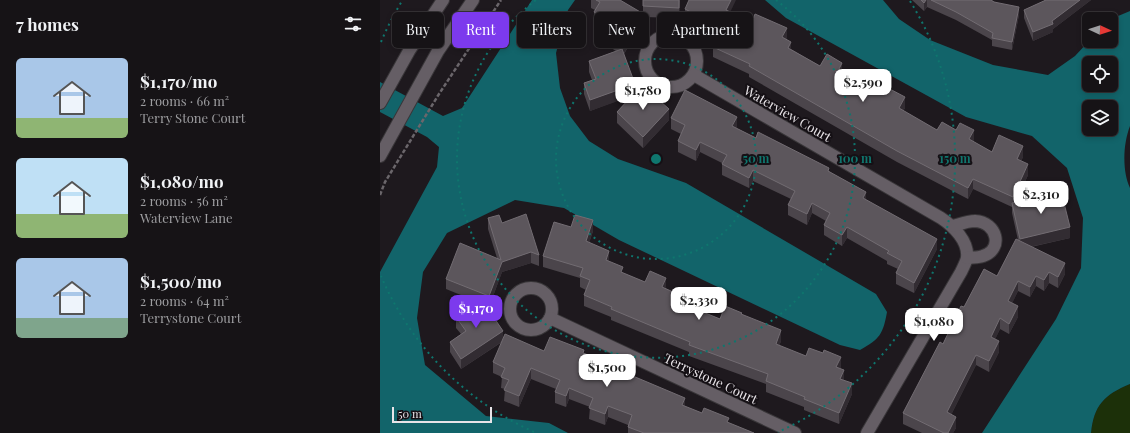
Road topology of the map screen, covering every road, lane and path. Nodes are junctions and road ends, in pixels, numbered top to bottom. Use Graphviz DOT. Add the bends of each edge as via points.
graph roads {
  1 [pos="443,0"];
  2 [pos="473,0"];
  3 [pos="501,0"];
  4 [pos="694,75"];
  5 [pos="380,103"];
  6 [pos="380,156"];
  7 [pos="380,195"];
  8 [pos="953,226"];
  9 [pos="967,258"];
  10 [pos="550,318"];
  11 [pos="795,433"];
  12 [pos="867,433"];
  1 -- 5 [label="street" via="409,51"];
  2 -- 6 [label="street" via="438,51"];
  3 -- 7 [label="path" via="433,104 385,182"];
  4 -- 4 [label="street" via="698,59 696,51 685,38 669,34 661,36 648,47 645,65 653,81 661,86 679,86"];
  4 -- 8 [label="street, Waterview Court"];
  8 -- 9 [label="street, Waterview Court" via="964,243"];
  8 -- 9 [label="street" via="976,221 992,228 995,234 991,252 982,257"];
  9 -- 12 [label="street"];
  10 -- 11 [label="street, Terrystone Court"];
}
